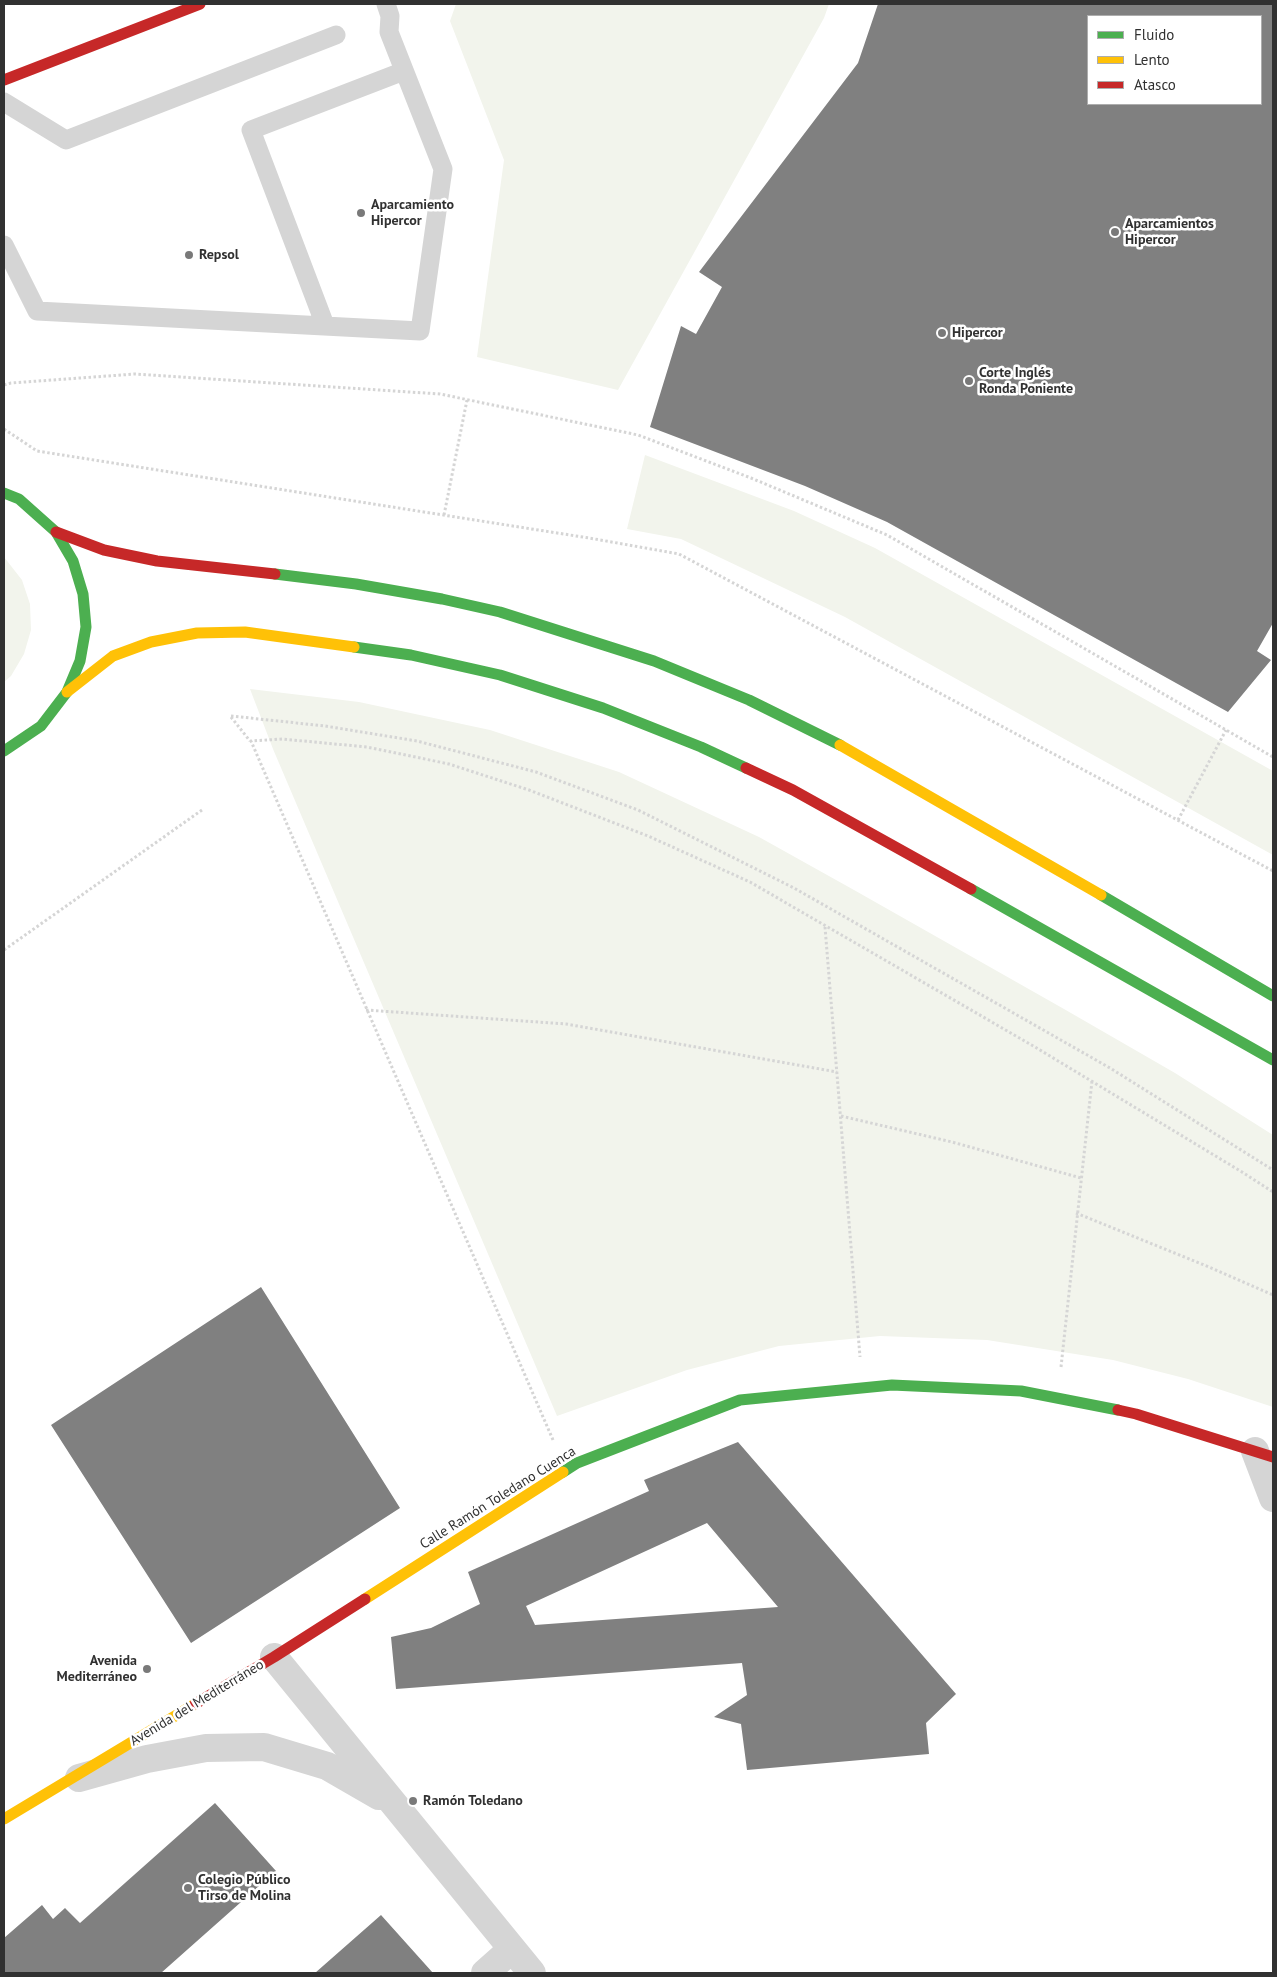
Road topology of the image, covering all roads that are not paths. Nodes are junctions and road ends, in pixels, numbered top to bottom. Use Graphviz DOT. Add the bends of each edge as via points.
graph roads {
  1 [pos="200,4"];
  2 [pos="386,4"];
  3 [pos="336,35"];
  4 [pos="404,71"];
  5 [pos="4,80"];
  6 [pos="4,102"];
  7 [pos="4,245"];
  8 [pos="324,325"];
  9 [pos="4,493"];
  10 [pos="56,532"];
  11 [pos="67,692"];
  12 [pos="4,751"];
  13 [pos="1130,980"];
  14 [pos="1273,995"];
  15 [pos="1241,1056"];
  16 [pos="1273,1060"];
  17 [pos="1264,1454"];
  18 [pos="1273,1498"];
  19 [pos="274,1657"];
  20 [pos="60,1784"];
  21 [pos="394,1804"];
  22 [pos="4,1819"];
  23 [pos="512,1949"];
  24 [pos="485,1973"];
  25 [pos="532,1973"];
  1 -- 5 [label="main road"];
  2 -- 4 [label="lane" via="390,16 389,32"];
  3 -- 6 [label="lane" via="66,140"];
  4 -- 8 [label="lane" via="443,169 420,331"];
  4 -- 8 [label="lane" via="251,130"];
  7 -- 8 [label="lane" via="37,311"];
  9 -- 10 [label="main road" via="19,499"];
  10 -- 11 [label="main road" via="73,561 84,594 86,627 80,661"];
  10 -- 14 [label="main road" via="104,550 158,561 356,584 442,599 538,623 654,661 749,700 835,742"];
  11 -- 12 [label="main road" via="41,726"];
  11 -- 13 [label="main road" via="114,656 151,642 197,633 244,632 287,636 411,655 500,675 612,712 701,747 793,790"];
  13 -- 15 [label="main road"];
  13 -- 16 [label="main road"];
  17 -- 18 [label="street"];
  17 -- 19 [label="main road, Calle Ramón Toledano Cuenca" via="1136,1414 1021,1391 892,1385 740,1400 577,1463"];
  19 -- 20 [label="main road, Avenida del Mediterráneo"];
  19 -- 21 [label="street, Avenida del Mediterráneo"];
  20 -- 21 [label="street, Avenida del Mediterráneo" via="148,1759 206,1748 264,1747 326,1766"];
  20 -- 22 [label="main road, Avenida del Mediterráneo"];
  21 -- 23 [label="street, Avenida del Mediterráneo"];
  23 -- 24 [label="street"];
  23 -- 25 [label="street, Avenida del Mediterráneo"];
}
